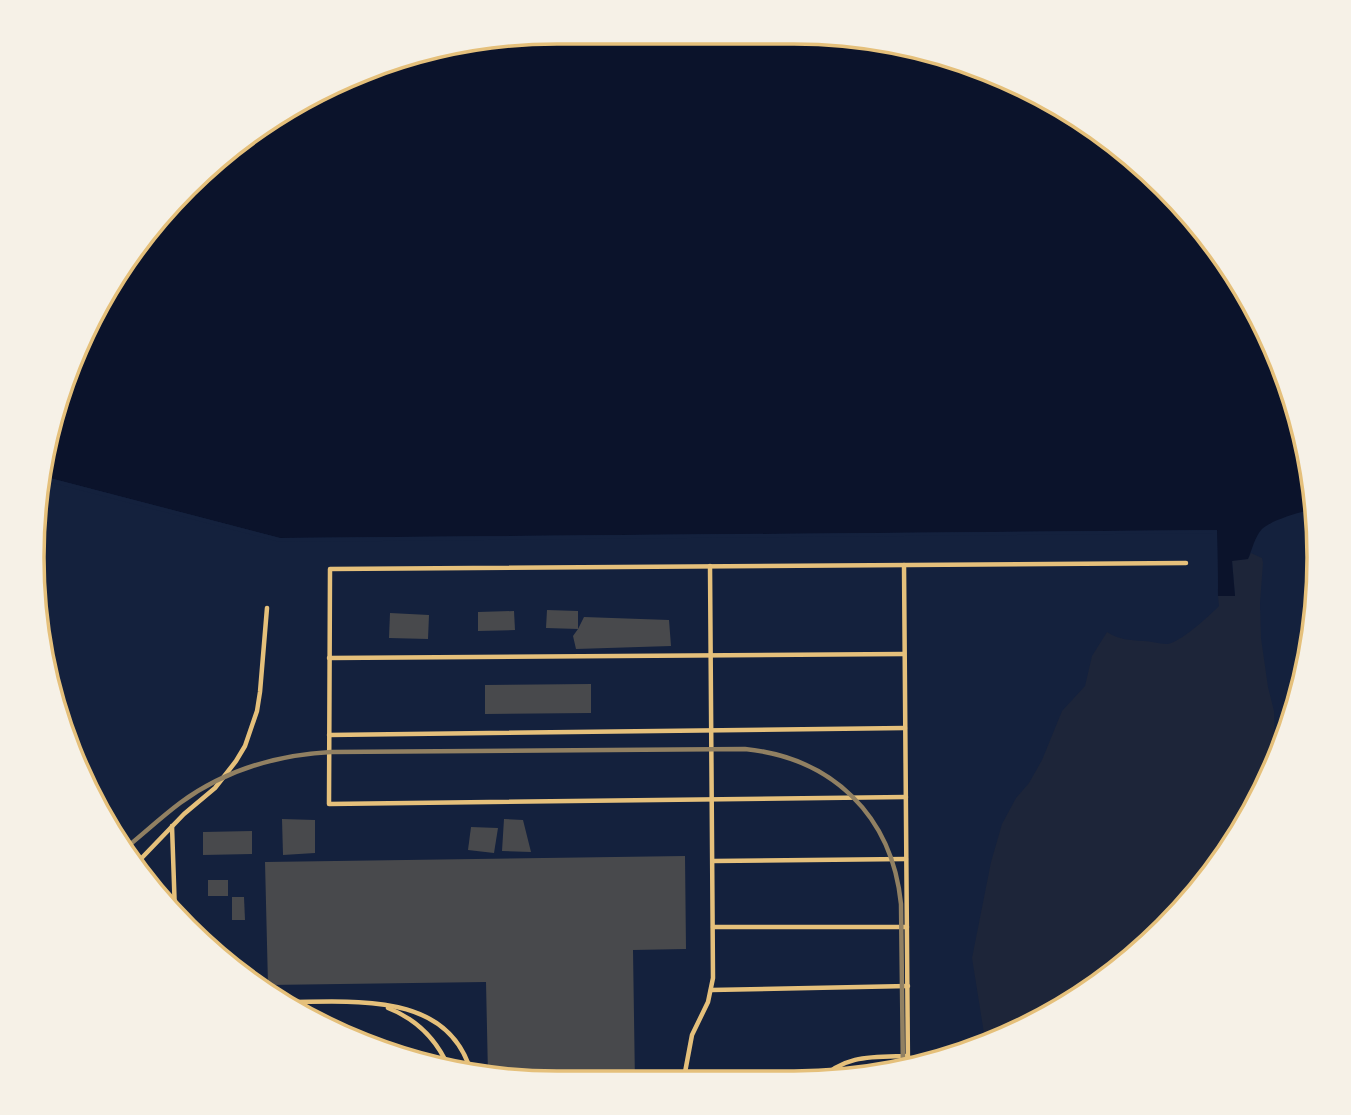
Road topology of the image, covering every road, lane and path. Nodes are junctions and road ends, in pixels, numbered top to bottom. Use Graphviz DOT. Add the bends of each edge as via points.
graph roads {
  1 [pos="1186,563"];
  2 [pos="904,565"];
  3 [pos="710,566"];
  4 [pos="267,608"];
  5 [pos="904,654"];
  6 [pos="711,655"];
  7 [pos="329,658"];
  8 [pos="905,728"];
  9 [pos="711,730"];
  10 [pos="329,734"];
  11 [pos="906,797"];
  12 [pos="712,800"];
  13 [pos="172,825"];
  14 [pos="141,858"];
  15 [pos="906,859"];
  16 [pos="713,861"];
  17 [pos="175,900"];
  18 [pos="713,927"];
  19 [pos="907,927"];
  20 [pos="908,986"];
  21 [pos="712,990"];
  22 [pos="302,1002"];
  23 [pos="374,1004"];
  24 [pos="908,1056"];
  25 [pos="444,1058"];
  26 [pos="469,1063"];
  27 [pos="834,1069"];
  28 [pos="684,1071"];
  1 -- 2 [label="lane"];
  2 -- 3 [label="lane"];
  2 -- 5 [label="lane"];
  3 -- 6 [label="lane"];
  3 -- 7 [label="lane" via="330,569"];
  4 -- 13 [label="lane" via="260,692 245,746 215,788"];
  5 -- 6 [label="lane"];
  5 -- 8 [label="lane"];
  6 -- 7 [label="lane"];
  6 -- 9 [label="lane"];
  7 -- 10 [label="lane"];
  8 -- 9 [label="lane"];
  8 -- 11 [label="lane"];
  9 -- 10 [label="lane"];
  9 -- 12 [label="lane"];
  10 -- 12 [label="lane" via="329,804"];
  11 -- 12 [label="lane"];
  11 -- 15 [label="lane"];
  12 -- 16 [label="lane"];
  13 -- 14 [label="lane"];
  13 -- 17 [label="lane"];
  15 -- 16 [label="lane"];
  15 -- 19 [label="lane"];
  16 -- 18 [label="lane"];
  18 -- 19 [label="lane"];
  18 -- 21 [label="lane"];
  19 -- 20 [label="lane"];
  20 -- 21 [label="lane"];
  20 -- 24 [label="lane"];
  21 -- 28 [label="lane" via="692,1035"];
  22 -- 23 [label="lane"];
  23 -- 25 [label="lane" via="417,1024"];
  23 -- 26 [label="lane" via="415,1011 438,1022 456,1040"];
  24 -- 27 [label="lane" via="857,1058"];
}
